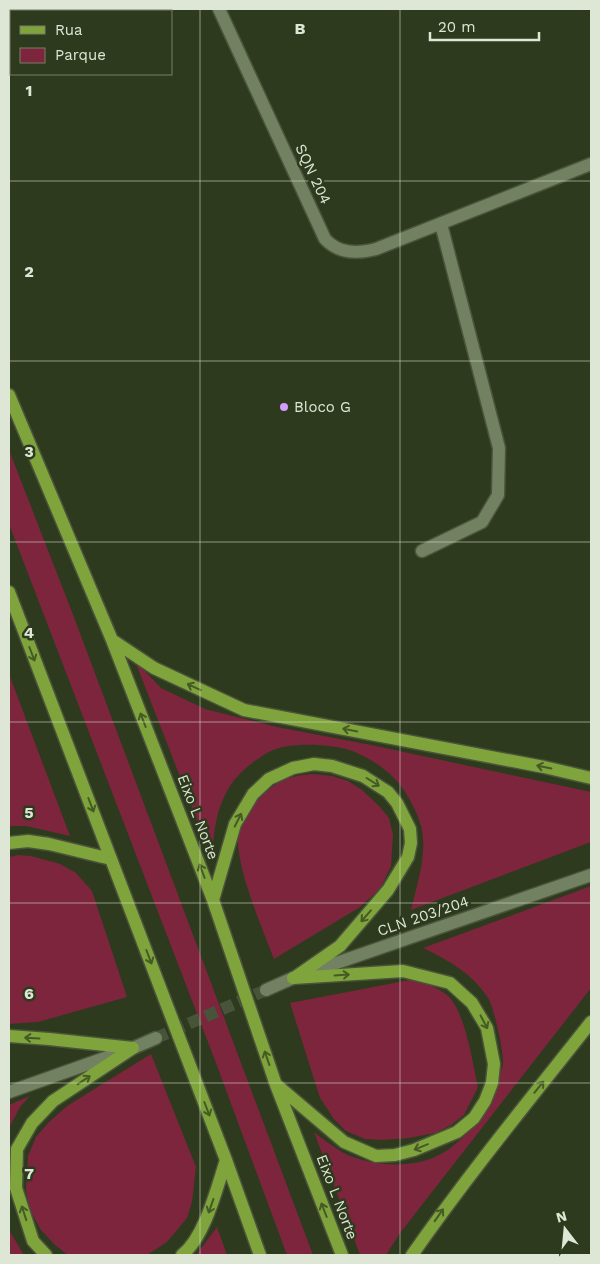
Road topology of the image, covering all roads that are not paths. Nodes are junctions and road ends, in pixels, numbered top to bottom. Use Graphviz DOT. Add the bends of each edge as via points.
graph roads {
  1 [pos="219,9"];
  2 [pos="591,164"];
  3 [pos="441,224"];
  4 [pos="9,395"];
  5 [pos="422,551"];
  6 [pos="9,592"];
  7 [pos="112,640"];
  8 [pos="591,778"];
  9 [pos="9,843"];
  10 [pos="111,859"];
  11 [pos="591,875"];
  12 [pos="213,900"];
  13 [pos="293,978"];
  14 [pos="266,990"];
  15 [pos="591,1022"];
  16 [pos="9,1036"];
  17 [pos="156,1038"];
  18 [pos="133,1048"];
  19 [pos="276,1085"];
  20 [pos="9,1092"];
  21 [pos="226,1160"];
  22 [pos="46,1255"];
  23 [pos="182,1255"];
  24 [pos="260,1255"];
  25 [pos="342,1255"];
  26 [pos="412,1255"];
  1 -- 3 [label="street, SQN 204" via="329,244 342,251 362,253"];
  2 -- 3 [label="street, SQN 204"];
  3 -- 5 [label="street" via="499,448 498,495 482,522"];
  4 -- 7 [label="main road, Eixo L Norte"];
  6 -- 10 [label="main road, one-way"];
  8 -- 7 [label="main road, one-way" via="244,710 154,668"];
  12 -- 7 [label="main road, Eixo L Norte, one-way"];
  9 -- 10 [label="main road" via="42,843"];
  10 -- 21 [label="main road, one-way"];
  11 -- 13 [label="street, CLN 203/204"];
  12 -- 13 [label="main road, one-way" via="235,824 253,794 269,779 293,768 314,764 363,776 388,792 410,829 412,843 408,856 388,890 340,946"];
  19 -- 12 [label="main road, Eixo L Norte, one-way"];
  13 -- 14 [label="street, CLN 203/204"];
  13 -- 19 [label="main road, one-way" via="403,971 450,983 472,1003 488,1028 494,1064 492,1083 474,1118 457,1132 414,1150 376,1156 344,1142"];
  26 -- 15 [label="main road, one-way" via="489,1150"];
  18 -- 16 [label="main road, one-way"];
  17 -- 18 [label="street"];
  18 -- 20 [label="street"];
  22 -- 18 [label="main road, one-way" via="33,1241 16,1188 17,1149 32,1123 52,1101"];
  25 -- 19 [label="main road, Eixo L Norte, one-way"];
  21 -- 23 [label="main road, one-way" via="209,1214 189,1250"];
  21 -- 24 [label="main road"];
}
